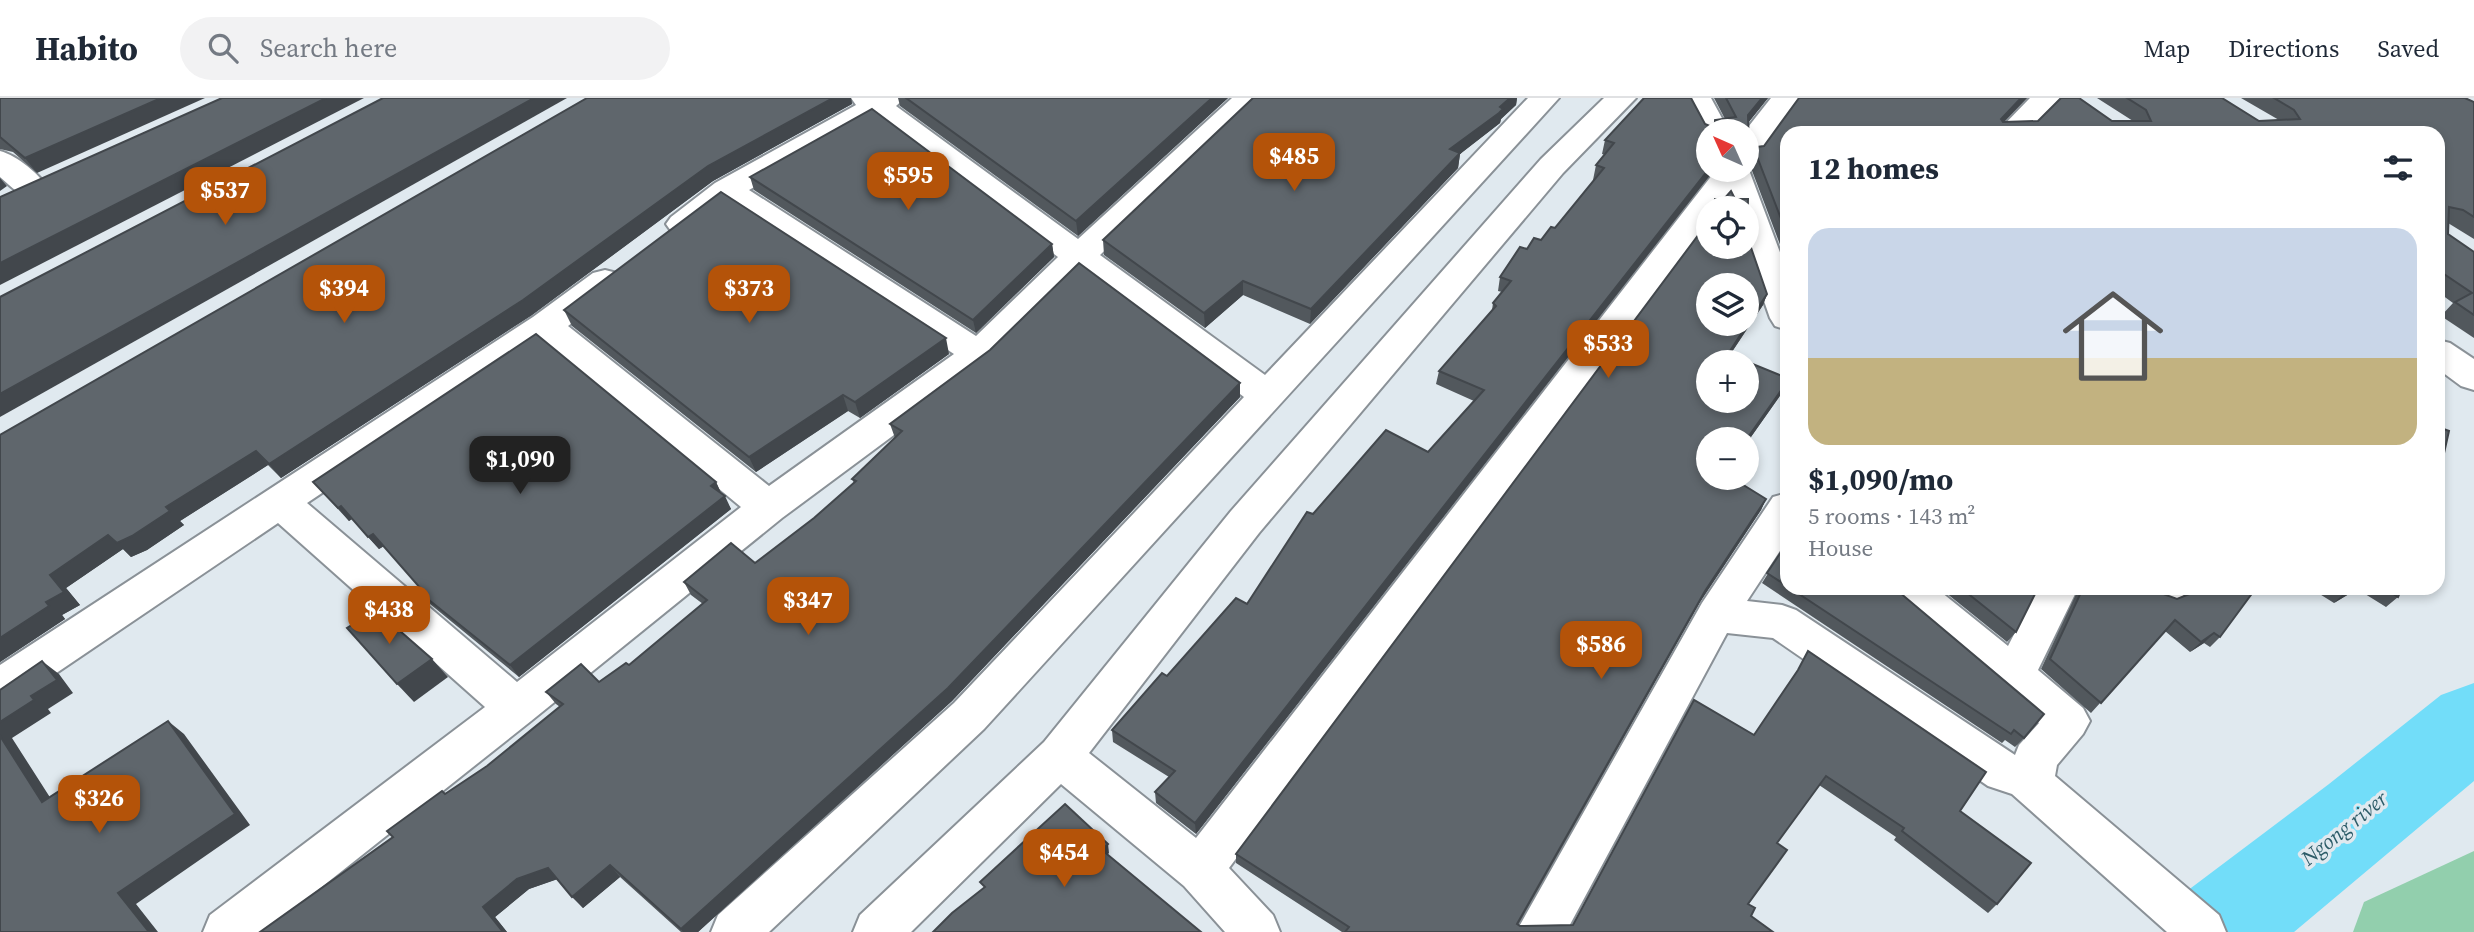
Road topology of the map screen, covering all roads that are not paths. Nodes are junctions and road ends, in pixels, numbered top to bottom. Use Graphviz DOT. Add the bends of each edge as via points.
graph roads {
  1 [pos="1249,98"];
  2 [pos="1544,98"];
  3 [pos="1621,98"];
  4 [pos="1696,98"];
  5 [pos="1786,98"];
  6 [pos="2047,98"];
  7 [pos="878,100"];
  8 [pos="1707,119"];
  9 [pos="2018,126"];
  10 [pos="1759,134"];
  11 [pos="0,161"];
  12 [pos="1724,182"];
  13 [pos="1737,182"];
  14 [pos="34,189"];
  15 [pos="726,190"];
  16 [pos="1080,255"];
  17 [pos="1780,299"];
  18 [pos="545,326"];
  19 [pos="979,354"];
  20 [pos="2445,357"];
  21 [pos="2474,377"];
  22 [pos="1268,396"];
  23 [pos="279,501"];
  24 [pos="768,507"];
  25 [pos="1780,519"];
  26 [pos="1916,595"];
  27 [pos="2054,595"];
  28 [pos="1716,615"];
  29 [pos="4,676"];
  30 [pos="2013,677"];
  31 [pos="516,708"];
  32 [pos="1060,757"];
  33 [pos="2027,780"];
  34 [pos="1200,870"];
  35 [pos="227,932"];
  36 [pos="734,932"];
  37 [pos="877,932"];
  38 [pos="1256,932"];
  39 [pos="1539,932"];
  40 [pos="2202,932"];
  1 -- 16 [label="street"];
  2 -- 22 [label="street"];
  3 -- 32 [label="street" via="1552,166 1254,511"];
  4 -- 8 [label="street"];
  5 -- 10 [label="street"];
  6 -- 9 [label="street"];
  7 -- 15 [label="street"];
  7 -- 16 [label="street"];
  11 -- 14 [label="street"];
  12 -- 34 [label="street"];
  13 -- 17 [label="street"];
  15 -- 18 [label="street"];
  15 -- 19 [label="street"];
  16 -- 19 [label="street"];
  16 -- 22 [label="street"];
  18 -- 23 [label="street"];
  18 -- 24 [label="street"];
  19 -- 24 [label="street"];
  20 -- 21 [label="street"];
  22 -- 36 [label="street" via="969,716"];
  23 -- 29 [label="street"];
  23 -- 31 [label="street"];
  24 -- 31 [label="street"];
  25 -- 28 [label="street"];
  26 -- 30 [label="street"];
  27 -- 30 [label="street"];
  28 -- 33 [label="street" via="1782,622 2004,772"];
  28 -- 39 [label="street"];
  30 -- 33 [label="street" via="2068,721 2035,759 2035,770"];
  31 -- 35 [label="street"];
  32 -- 34 [label="street"];
  32 -- 37 [label="street"];
  33 -- 40 [label="street"];
  34 -- 38 [label="street"];
}
